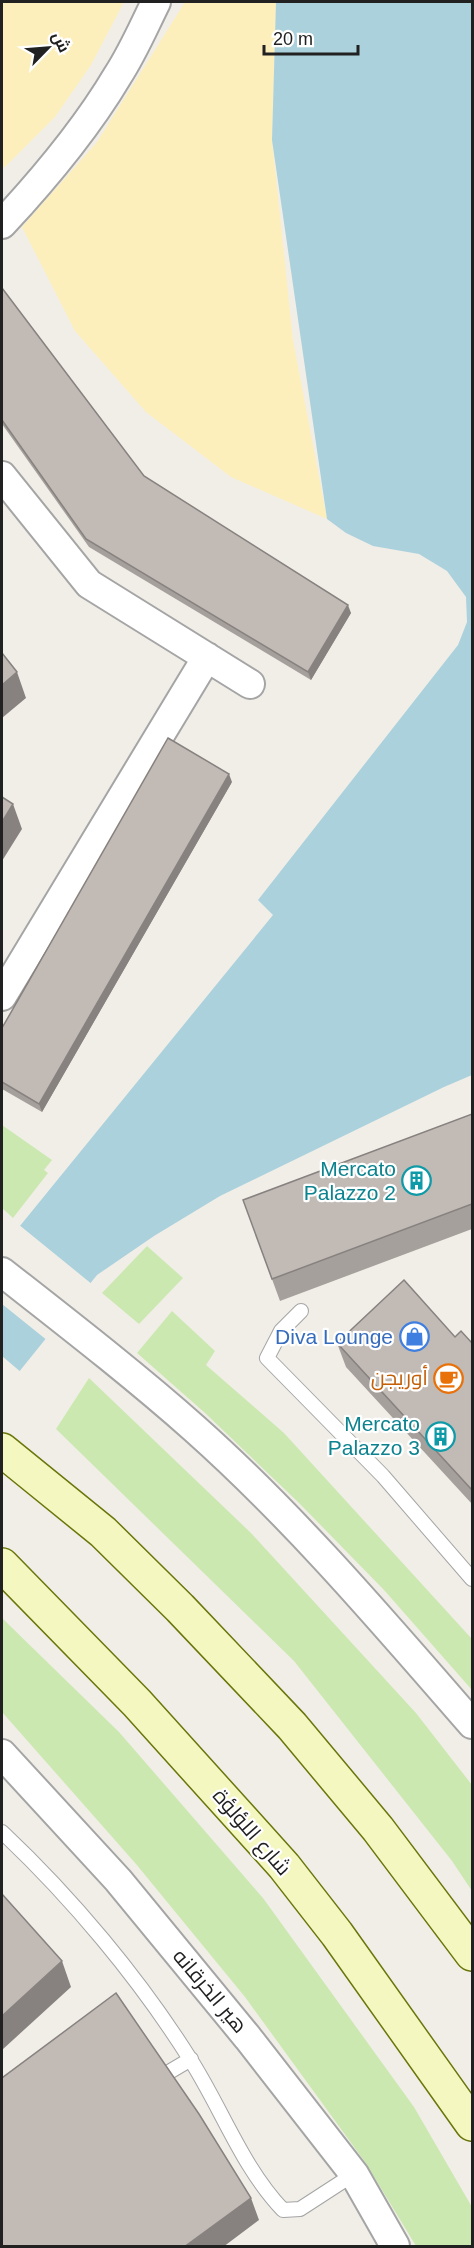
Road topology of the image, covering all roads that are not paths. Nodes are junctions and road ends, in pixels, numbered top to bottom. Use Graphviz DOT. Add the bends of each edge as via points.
graph roads {
  1 [pos="156,2"];
  2 [pos="2,224"];
  3 [pos="2,476"];
  4 [pos="207,657"];
  5 [pos="250,684"];
  6 [pos="2,996"];
  7 [pos="2,1272"];
  8 [pos="301,1311"];
  9 [pos="2,1450"];
  10 [pos="2,1565"];
  11 [pos="472,1579"];
  12 [pos="2,1587"];
  13 [pos="58,1623"];
  14 [pos="472,1724"];
  15 [pos="2,1754"];
  16 [pos="2,1832"];
  17 [pos="472,1954"];
  18 [pos="190,2059"];
  19 [pos="164,2074"];
  20 [pos="472,2124"];
  21 [pos="354,2174"];
  22 [pos="395,2247"];
  1 -- 2 [label="street" via="119,75 45,175"];
  3 -- 4 [label="street" via="89,585"];
  4 -- 5 [label="street"];
  4 -- 6 [label="street"];
  7 -- 14 [label="street" via="196,1431 299,1530"];
  8 -- 11 [label="lane" via="280,1331 267,1358 383,1476"];
  9 -- 17 [label="main road" via="103,1532 292,1726 378,1829"];
  10 -- 13 [label="main road, شارع اللؤلؤة"];
  12 -- 13 [label="main road"];
  13 -- 20 [label="main road, شارع اللؤلؤة" via="137,1703 284,1866"];
  15 -- 21 [label="street, هير الخرقانه" via="125,1888"];
  16 -- 18 [label="lane" via="114,1950"];
  18 -- 19 [label="lane"];
  18 -- 21 [label="lane" via="267,2193 283,2210 300,2209"];
  21 -- 22 [label="street, هير الخرقانه"];
}
